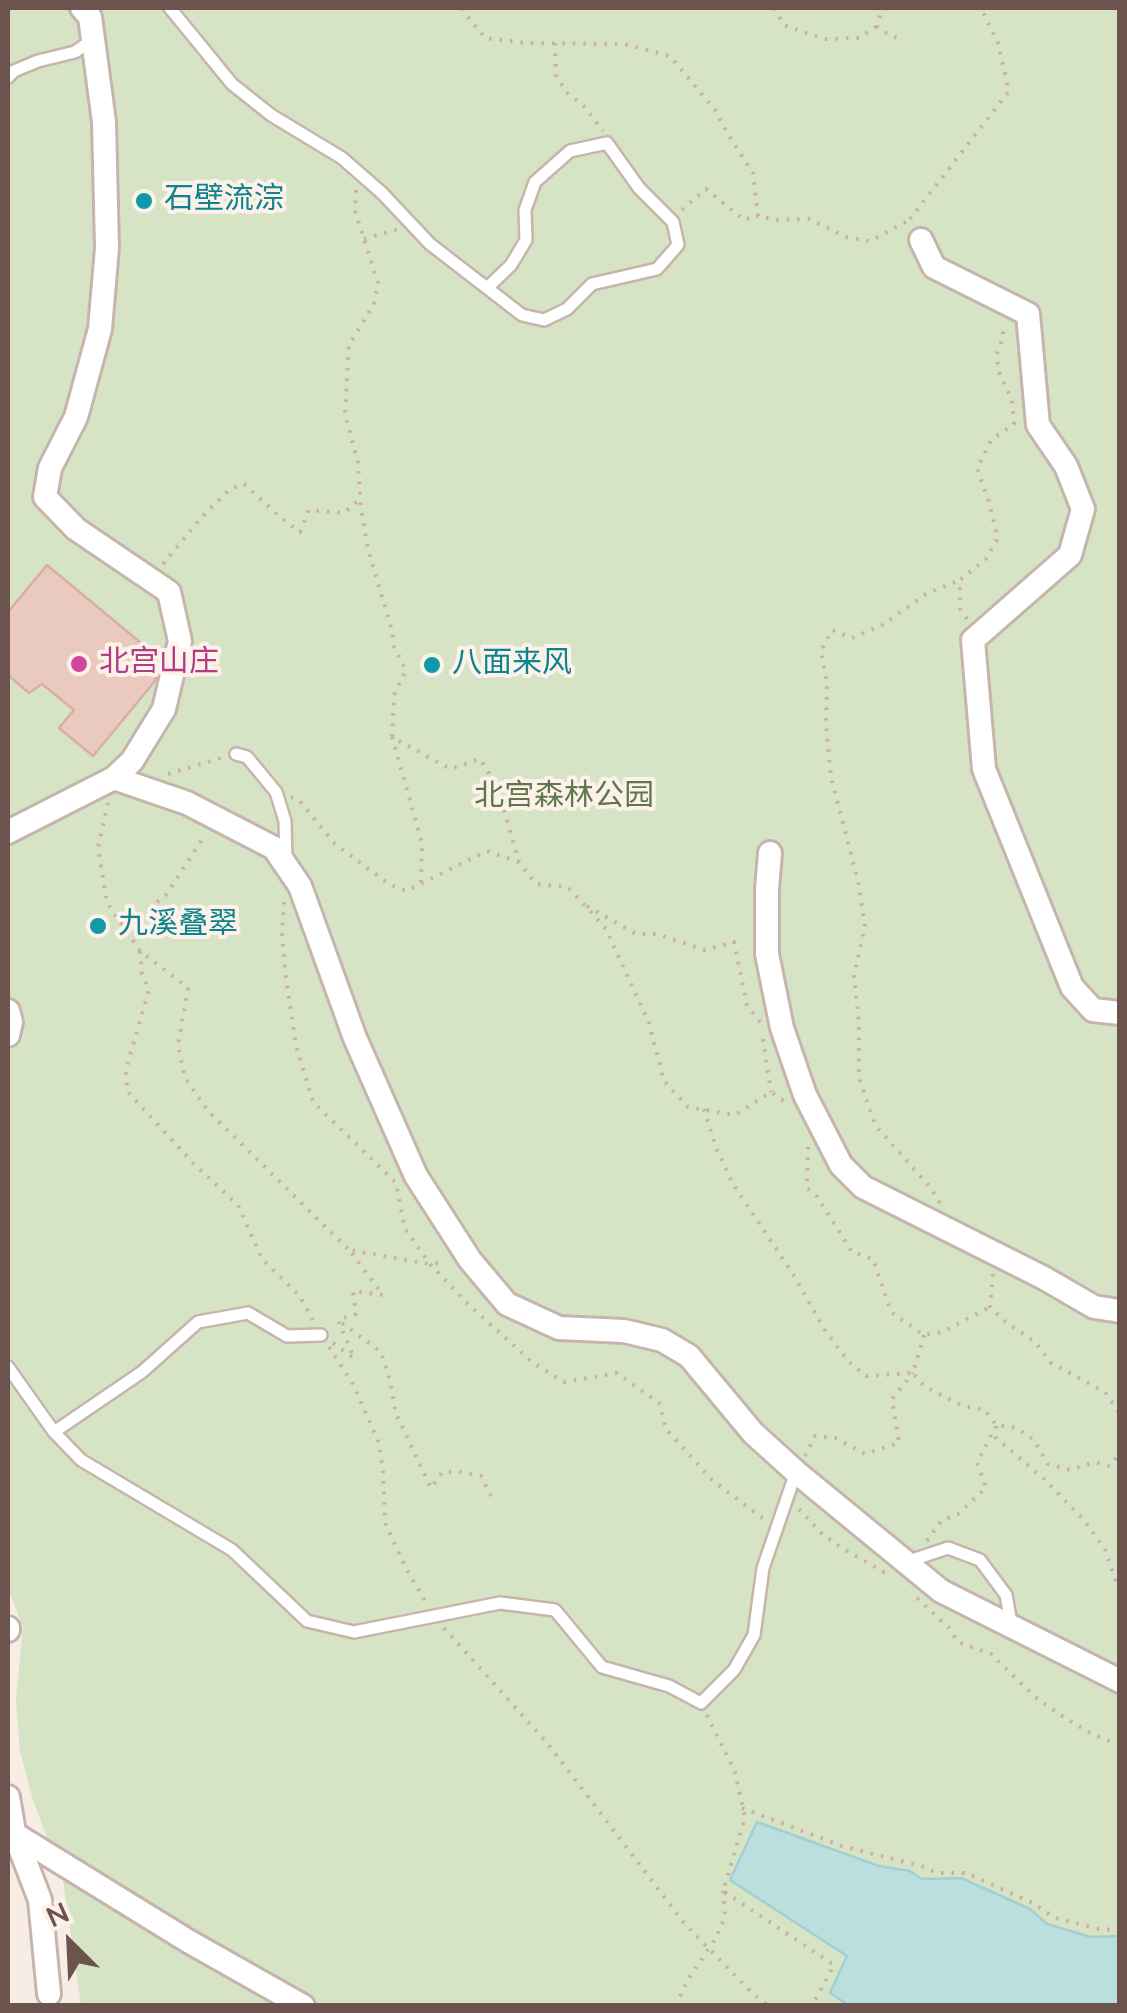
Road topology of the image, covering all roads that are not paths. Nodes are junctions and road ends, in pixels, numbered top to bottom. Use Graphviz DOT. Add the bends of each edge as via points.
graph roads {
  1 [pos="82,8"];
  2 [pos="170,8"];
  3 [pos="92,40"];
  4 [pos="8,77"];
  5 [pos="915,230"];
  6 [pos="487,288"];
  7 [pos="236,754"];
  8 [pos="114,778"];
  9 [pos="8,832"];
  10 [pos="770,853"];
  11 [pos="286,865"];
  12 [pos="8,1011"];
  13 [pos="1120,1013"];
  14 [pos="8,1036"];
  15 [pos="1120,1312"];
  16 [pos="321,1334"];
  17 [pos="8,1367"];
  18 [pos="54,1432"];
  19 [pos="796,1472"];
  20 [pos="902,1566"];
  21 [pos="1012,1628"];
  22 [pos="1120,1681"];
  23 [pos="8,1796"];
  24 [pos="11,1831"];
  25 [pos="50,1994"];
  26 [pos="303,2006"];
  1 -- 3 [label="street"];
  2 -- 6 [label="lane" via="232,84 342,158 430,244"];
  3 -- 4 [label="lane"];
  3 -- 8 [label="street" via="104,122 100,329 45,498 76,529 169,592 180,641 164,710"];
  5 -- 13 [label="street" via="934,266 1028,314 1038,426 1066,466 1084,509 1070,555 973,640 984,769 1072,986 1093,1010"];
  6 -- 6 [label="lane" via="522,315 544,320 568,309 592,284 657,270 678,245 674,222 607,143 570,151 534,182 524,210 526,240"];
  7 -- 11 [label="lane" via="247,757 276,792 286,820"];
  8 -- 9 [label="street"];
  8 -- 11 [label="street" via="187,803 274,848"];
  10 -- 15 [label="street" via="772,1033 841,1165 863,1187 1094,1307"];
  11 -- 19 [label="street" via="416,1176 470,1260 507,1304 558,1328 662,1340 689,1356 753,1433"];
  12 -- 14 [label="street"];
  16 -- 18 [label="lane" via="287,1336 248,1313 198,1322 142,1372"];
  17 -- 18 [label="lane"];
  18 -- 19 [label="lane" via="80,1460 232,1550 307,1621 354,1632 500,1603 555,1610 602,1667 701,1702 734,1670 754,1634 763,1568"];
  19 -- 20 [label="street"];
  20 -- 21 [label="street"];
  20 -- 21 [label="lane" via="948,1548 980,1560 1006,1595"];
  21 -- 22 [label="street"];
  23 -- 24 [label="street"];
  24 -- 25 [label="street" via="40,1900"];
  24 -- 26 [label="street"];
}
